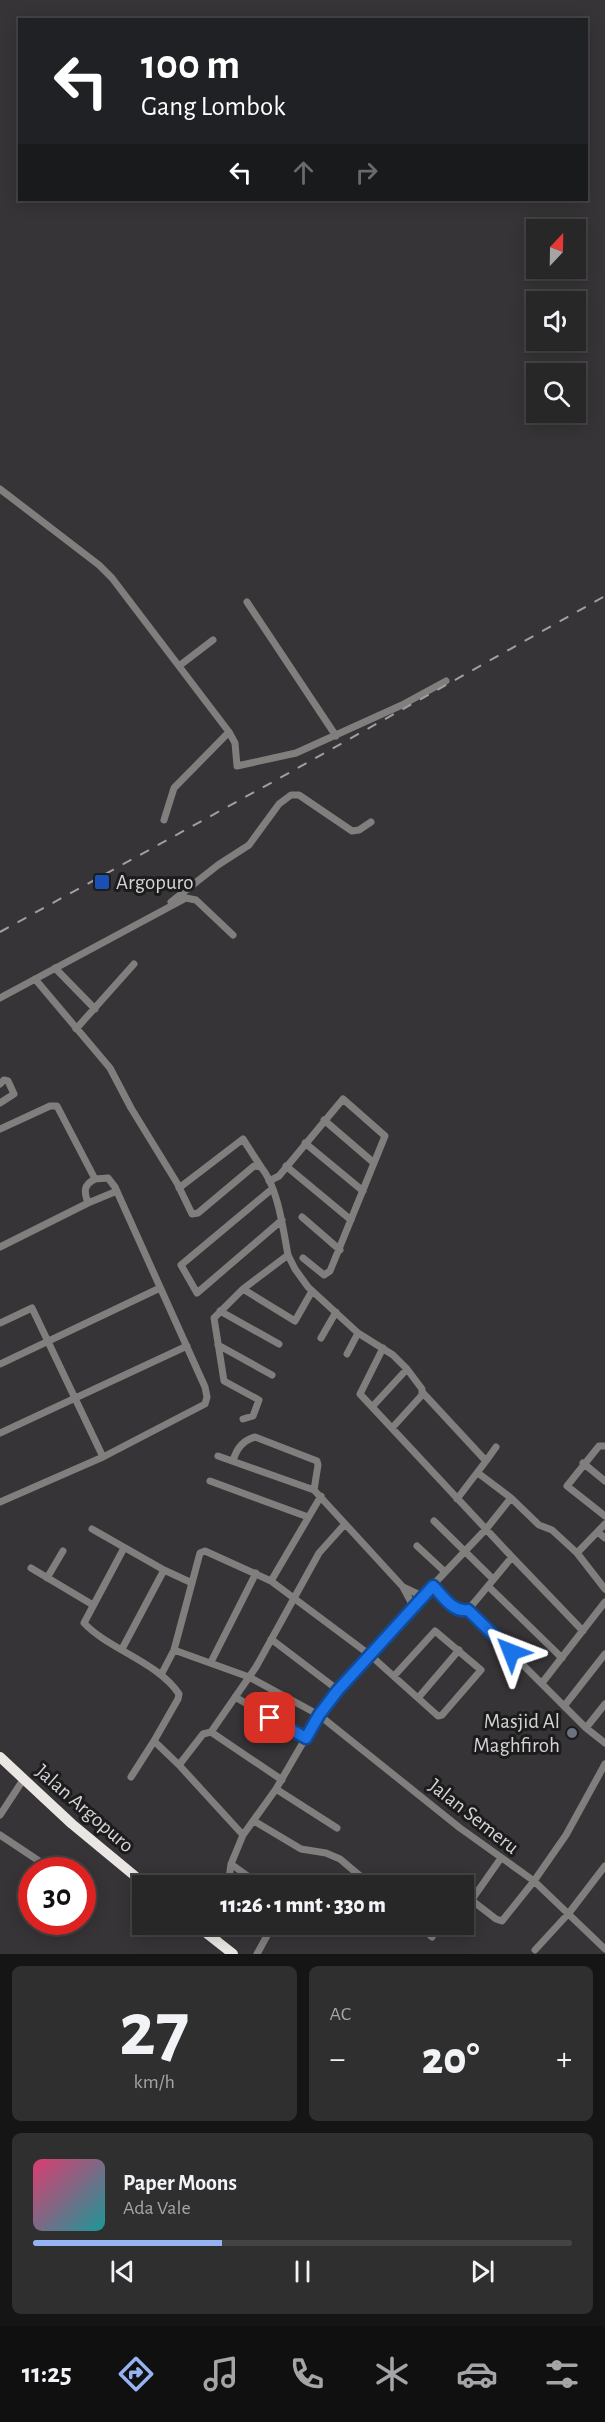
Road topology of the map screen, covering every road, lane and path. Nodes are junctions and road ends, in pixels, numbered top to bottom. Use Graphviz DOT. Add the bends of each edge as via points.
graph roads {
  1 [pos="0,489"];
  2 [pos="247,602"];
  3 [pos="213,640"];
  4 [pos="179,666"];
  5 [pos="446,681"];
  6 [pos="229,732"];
  7 [pos="336,736"];
  8 [pos="164,820"];
  9 [pos="371,822"];
  10 [pos="160,912"];
  11 [pos="233,935"];
  12 [pos="134,964"];
  13 [pos="54,968"];
  14 [pos="35,979"];
  15 [pos="0,998"];
  16 [pos="95,1009"];
  17 [pos="76,1029"];
  18 [pos="0,1084"];
  19 [pos="0,1103"];
  20 [pos="324,1120"];
  21 [pos="0,1129"];
  22 [pos="305,1143"];
  23 [pos="374,1163"];
  24 [pos="286,1166"];
  25 [pos="261,1167"];
  26 [pos="94,1179"];
  27 [pos="269,1181"];
  28 [pos="179,1188"];
  29 [pos="272,1189"];
  30 [pos="117,1191"];
  31 [pos="363,1191"];
  32 [pos="88,1203"];
  33 [pos="302,1217"];
  34 [pos="282,1220"];
  35 [pos="351,1221"];
  36 [pos="0,1246"];
  37 [pos="340,1250"];
  38 [pos="288,1255"];
  39 [pos="303,1258"];
  40 [pos="160,1288"];
  41 [pos="243,1289"];
  42 [pos="312,1291"];
  43 [pos="220,1311"];
  44 [pos="336,1312"];
  45 [pos="0,1323"];
  46 [pos="358,1333"];
  47 [pos="321,1338"];
  48 [pos="49,1341"];
  49 [pos="279,1344"];
  50 [pos="218,1345"];
  51 [pos="187,1346"];
  52 [pos="383,1348"];
  53 [pos="347,1354"];
  54 [pos="0,1364"];
  55 [pos="407,1369"];
  56 [pos="272,1375"];
  57 [pos="423,1393"];
  58 [pos="75,1397"];
  59 [pos="372,1407"];
  60 [pos="243,1419"];
  61 [pos="392,1428"];
  62 [pos="0,1433"];
  63 [pos="605,1446"];
  64 [pos="496,1447"];
  65 [pos="103,1456"];
  66 [pos="218,1456"];
  67 [pos="232,1461"];
  68 [pos="486,1461"];
  69 [pos="583,1463"];
  70 [pos="478,1473"];
  71 [pos="210,1480"];
  72 [pos="605,1481"];
  73 [pos="314,1490"];
  74 [pos="321,1496"];
  75 [pos="511,1498"];
  76 [pos="457,1499"];
  77 [pos="0,1502"];
  78 [pos="605,1516"];
  79 [pos="309,1517"];
  80 [pos="434,1521"];
  81 [pos="345,1524"];
  82 [pos="605,1524"];
  83 [pos="487,1528"];
  84 [pos="92,1529"];
  85 [pos="594,1536"];
  86 [pos="605,1538"];
  87 [pos="417,1546"];
  88 [pos="124,1548"];
  89 [pos="63,1551"];
  90 [pos="464,1551"];
  91 [pos="577,1553"];
  92 [pos="512,1557"];
  93 [pos="32,1568"];
  94 [pos="164,1570"];
  95 [pos="445,1572"];
  96 [pos="256,1573"];
  97 [pos="48,1578"];
  98 [pos="271,1581"];
  99 [pos="491,1582"];
  100 [pos="192,1583"];
  101 [pos="433,1586"];
  102 [pos="403,1587"];
  103 [pos="605,1589"];
  104 [pos="294,1596"];
  105 [pos="422,1596"];
  106 [pos="605,1602"];
  107 [pos="93,1605"];
  108 [pos="413,1606"];
  109 [pos="468,1610"];
  110 [pos="583,1631"];
  111 [pos="271,1639"];
  112 [pos="122,1649"];
  113 [pos="174,1650"];
  114 [pos="459,1650"];
  115 [pos="605,1654"];
  116 [pos="370,1655"];
  117 [pos="562,1658"];
  118 [pos="211,1662"];
  119 [pos="161,1675"];
  120 [pos="394,1676"];
  121 [pos="249,1677"];
  122 [pos="542,1683"];
  123 [pos="338,1690"];
  124 [pos="235,1697"];
  125 [pos="418,1698"];
  126 [pos="605,1704"];
  127 [pos="565,1705"];
  128 [pos="319,1715"];
  129 [pos="586,1728"];
  130 [pos="211,1732"];
  131 [pos="306,1738"];
  132 [pos="154,1741"];
  133 [pos="605,1743"];
  134 [pos="0,1757"];
  135 [pos="605,1764"];
  136 [pos="179,1765"];
  137 [pos="131,1778"];
  138 [pos="23,1780"];
  139 [pos="282,1780"];
  140 [pos="276,1788"];
  141 [pos="0,1815"];
  142 [pos="254,1821"];
  143 [pos="337,1828"];
  144 [pos="0,1835"];
  145 [pos="243,1835"];
  146 [pos="33,1857"];
  147 [pos="501,1858"];
  148 [pos="231,1864"];
  149 [pos="605,1866"];
  150 [pos="134,1875"];
  151 [pos="230,1875"];
  152 [pos="246,1875"];
  153 [pos="358,1875"];
  154 [pos="534,1881"];
  155 [pos="568,1914"];
  156 [pos="209,1935"];
  157 [pos="217,1935"];
  158 [pos="267,1935"];
  159 [pos="430,1935"];
  160 [pos="432,1937"];
  161 [pos="216,1941"];
  162 [pos="603,1948"];
  163 [pos="535,1950"];
  164 [pos="233,1954"];
  165 [pos="257,1954"];
  1 -- 4 [label="street" via="99,565"];
  2 -- 7 [label="street"];
  3 -- 4 [label="street"];
  4 -- 6 [label="street"];
  5 -- 7 [label="street"];
  6 -- 7 [label="street" via="235,743 237,766 296,753"];
  6 -- 8 [label="street" via="174,788"];
  9 -- 10 [label="street" via="351,831 299,795 291,795 279,804 249,845"];
  10 -- 11 [label="street" via="186,898 192,899"];
  10 -- 13 [label="street"];
  12 -- 16 [label="street"];
  13 -- 14 [label="street"];
  13 -- 16 [label="street"];
  14 -- 15 [label="street"];
  14 -- 17 [label="street"];
  16 -- 17 [label="street"];
  17 -- 28 [label="street" via="110,1068"];
  18 -- 19 [label="street" via="8,1081 14,1094"];
  20 -- 22 [label="street"];
  20 -- 23 [label="street"];
  20 -- 23 [label="street" via="341,1100 346,1100 385,1136"];
  21 -- 26 [label="street" via="57,1106"];
  22 -- 24 [label="street"];
  22 -- 31 [label="street"];
  23 -- 31 [label="street"];
  24 -- 27 [label="street"];
  24 -- 35 [label="street"];
  25 -- 27 [label="street"];
  25 -- 28 [label="street" via="243,1139"];
  25 -- 28 [label="street" via="254,1166 195,1215"];
  26 -- 30 [label="street" via="108,1178"];
  26 -- 32 [label="street" via="85,1189"];
  27 -- 29 [label="street"];
  29 -- 34 [label="street"];
  29 -- 34 [label="street" via="181,1265 197,1293"];
  30 -- 32 [label="street"];
  30 -- 40 [label="street"];
  31 -- 35 [label="street"];
  32 -- 36 [label="street"];
  33 -- 37 [label="street"];
  34 -- 38 [label="street"];
  35 -- 37 [label="street"];
  37 -- 39 [label="street" via="324,1275"];
  38 -- 41 [label="street"];
  38 -- 42 [label="street"];
  40 -- 48 [label="street"];
  40 -- 51 [label="street"];
  41 -- 42 [label="street" via="295,1321"];
  41 -- 43 [label="street"];
  42 -- 44 [label="street"];
  43 -- 49 [label="street"];
  43 -- 50 [label="street" via="214,1318"];
  44 -- 46 [label="street"];
  44 -- 47 [label="street"];
  45 -- 48 [label="street" via="32,1308"];
  46 -- 52 [label="street"];
  46 -- 53 [label="street"];
  48 -- 54 [label="street"];
  48 -- 58 [label="street"];
  50 -- 56 [label="street"];
  50 -- 60 [label="street" via="224,1381 259,1400 253,1416"];
  51 -- 58 [label="street"];
  51 -- 65 [label="street" via="205,1387 205,1404"];
  52 -- 55 [label="street"];
  52 -- 59 [label="street" via="360,1394"];
  55 -- 57 [label="street"];
  55 -- 59 [label="street"];
  57 -- 61 [label="street"];
  57 -- 68 [label="street"];
  58 -- 62 [label="street"];
  58 -- 65 [label="street"];
  59 -- 61 [label="street"];
  61 -- 76 [label="street"];
  63 -- 69 [label="street" via="601,1445"];
  64 -- 68 [label="street"];
  65 -- 77 [label="street"];
  66 -- 67 [label="street"];
  67 -- 73 [label="street"];
  67 -- 73 [label="street" via="237,1449 255,1437 317,1461"];
  68 -- 70 [label="street"];
  69 -- 72 [label="street"];
  69 -- 78 [label="street" via="567,1486"];
  70 -- 75 [label="street"];
  70 -- 76 [label="street"];
  71 -- 79 [label="street"];
  73 -- 74 [label="street"];
  74 -- 79 [label="street"];
  74 -- 81 [label="street"];
  75 -- 83 [label="street"];
  75 -- 91 [label="street" via="538,1525 552,1530"];
  76 -- 83 [label="street"];
  79 -- 98 [label="street"];
  80 -- 90 [label="street"];
  81 -- 102 [label="street"];
  81 -- 104 [label="street" via="319,1553"];
  82 -- 85 [label="street"];
  83 -- 90 [label="street"];
  83 -- 92 [label="street"];
  84 -- 88 [label="street"];
  85 -- 86 [label="street"];
  85 -- 91 [label="street"];
  87 -- 95 [label="street"];
  88 -- 94 [label="street"];
  88 -- 107 [label="street"];
  89 -- 97 [label="street"];
  90 -- 95 [label="street"];
  90 -- 99 [label="street"];
  91 -- 103 [label="street"];
  92 -- 99 [label="street"];
  92 -- 110 [label="street"];
  93 -- 97 [label="street"];
  94 -- 100 [label="street"];
  94 -- 112 [label="street"];
  95 -- 101 [label="street"];
  96 -- 98 [label="street"];
  96 -- 100 [label="street" via="202,1551"];
  96 -- 118 [label="street"];
  97 -- 107 [label="street"];
  98 -- 104 [label="street"];
  99 -- 109 [label="street"];
  99 -- 117 [label="street"];
  100 -- 113 [label="street"];
  101 -- 105 [label="street"];
  101 -- 109 [label="street" via="456,1609"];
  102 -- 105 [label="street"];
  102 -- 108 [label="street"];
  104 -- 111 [label="street"];
  104 -- 116 [label="street"];
  105 -- 108 [label="street"];
  106 -- 110 [label="street"];
  107 -- 112 [label="street" via="84,1623"];
  108 -- 116 [label="street"];
  109 -- 122 [label="street"];
  110 -- 117 [label="street"];
  111 -- 121 [label="street"];
  111 -- 123 [label="street"];
  112 -- 119 [label="street"];
  113 -- 118 [label="street, Jalan Semeru"];
  113 -- 119 [label="street"];
  114 -- 120 [label="street" via="435,1631"];
  114 -- 125 [label="street"];
  114 -- 125 [label="street" via="480,1668 478,1676 440,1716"];
  115 -- 127 [label="street"];
  116 -- 120 [label="street"];
  116 -- 123 [label="street"];
  117 -- 122 [label="street"];
  118 -- 121 [label="street, Jalan Semeru"];
  119 -- 132 [label="street" via="178,1694"];
  120 -- 125 [label="street"];
  121 -- 124 [label="street"];
  121 -- 128 [label="street, Jalan Semeru"];
  122 -- 127 [label="street"];
  123 -- 128 [label="street"];
  124 -- 130 [label="street"];
  124 -- 131 [label="street"];
  126 -- 129 [label="street"];
  127 -- 129 [label="street"];
  128 -- 131 [label="street"];
  128 -- 147 [label="street, Jalan Semeru"];
  129 -- 133 [label="street"];
  130 -- 136 [label="street" via="203,1734"];
  130 -- 139 [label="street"];
  131 -- 139 [label="street"];
  132 -- 136 [label="street"];
  132 -- 137 [label="street"];
  134 -- 138 [label="highway, Jalan Argopuro"];
  135 -- 154 [label="street" via="566,1835"];
  136 -- 145 [label="street"];
  138 -- 141 [label="street"];
  138 -- 150 [label="highway, Jalan Argopuro"];
  139 -- 140 [label="street"];
  140 -- 142 [label="street"];
  140 -- 143 [label="street"];
  142 -- 145 [label="street"];
  142 -- 153 [label="street" via="301,1849 333,1855"];
  144 -- 146 [label="street"];
  145 -- 148 [label="street"];
  147 -- 154 [label="street, Jalan Semeru"];
  147 -- 154 [label="street" via="472,1898 496,1919 505,1920"];
  148 -- 151 [label="street"];
  148 -- 152 [label="street"];
  149 -- 155 [label="street"];
  154 -- 155 [label="street, Jalan Semeru"];
  155 -- 162 [label="street, Jalan Semeru"];
  155 -- 163 [label="street"];
  156 -- 161 [label="highway"];
  157 -- 161 [label="street"];
  158 -- 165 [label="street"];
  159 -- 160 [label="street"];
  161 -- 164 [label="highway"];
}
